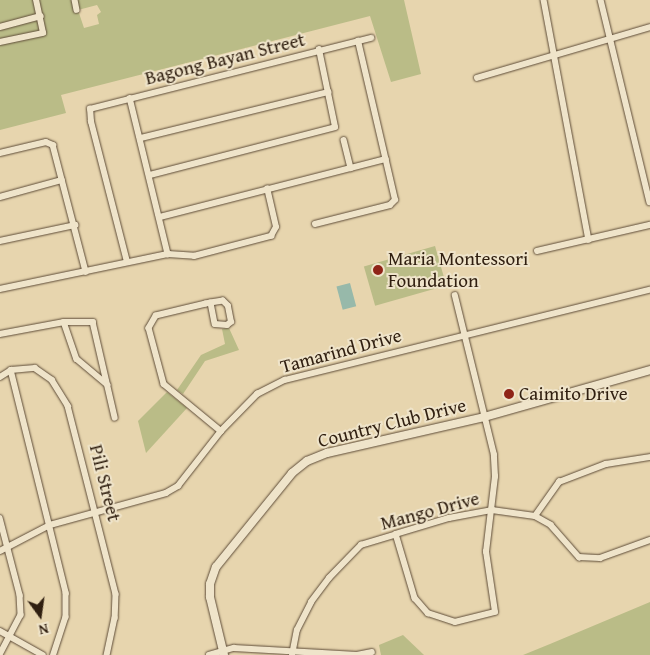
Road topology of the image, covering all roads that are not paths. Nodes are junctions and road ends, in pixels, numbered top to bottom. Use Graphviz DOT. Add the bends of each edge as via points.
graph roads {
  1 [pos="36,0"];
  2 [pos="75,0"];
  3 [pos="544,0"];
  4 [pos="601,0"];
  5 [pos="77,10"];
  6 [pos="41,16"];
  7 [pos="0,27"];
  8 [pos="650,27"];
  9 [pos="371,38"];
  10 [pos="610,38"];
  11 [pos="0,42"];
  12 [pos="358,42"];
  13 [pos="319,50"];
  14 [pos="556,53"];
  15 [pos="477,78"];
  16 [pos="328,92"];
  17 [pos="130,98"];
  18 [pos="141,138"];
  19 [pos="344,140"];
  20 [pos="0,153"];
  21 [pos="386,160"];
  22 [pos="351,168"];
  23 [pos="150,175"];
  24 [pos="62,180"];
  25 [pos="267,189"];
  26 [pos="0,197"];
  27 [pos="650,202"];
  28 [pos="160,217"];
  29 [pos="75,224"];
  30 [pos="315,224"];
  31 [pos="650,225"];
  32 [pos="589,240"];
  33 [pos="0,241"];
  34 [pos="537,251"];
  35 [pos="168,254"];
  36 [pos="127,262"];
  37 [pos="86,272"];
  38 [pos="0,289"];
  39 [pos="650,290"];
  40 [pos="455,296"];
  41 [pos="211,303"];
  42 [pos="64,322"];
  43 [pos="0,334"];
  44 [pos="465,334"];
  45 [pos="11,370"];
  46 [pos="650,370"];
  47 [pos="0,377"];
  48 [pos="108,385"];
  49 [pos="115,417"];
  50 [pos="484,417"];
  51 [pos="221,431"];
  52 [pos="650,457"];
  53 [pos="492,510"];
  54 [pos="97,512"];
  55 [pos="535,516"];
  56 [pos="0,518"];
  57 [pos="50,525"];
  58 [pos="396,534"];
  59 [pos="650,540"];
  60 [pos="7,547"];
  61 [pos="0,551"];
  62 [pos="0,631"];
  63 [pos="10,637"];
  64 [pos="292,652"];
  65 [pos="372,652"];
  66 [pos="224,654"];
  67 [pos="0,655"];
  68 [pos="43,655"];
  69 [pos="54,655"];
  70 [pos="107,655"];
  71 [pos="209,655"];
  1 -- 6 [label="street"];
  2 -- 5 [label="street"];
  3 -- 14 [label="street"];
  4 -- 10 [label="street"];
  6 -- 7 [label="street"];
  6 -- 11 [label="street" via="42,33"];
  8 -- 10 [label="street"];
  9 -- 12 [label="street, Bagong Bayan Street"];
  10 -- 14 [label="street"];
  10 -- 27 [label="street"];
  12 -- 13 [label="street, Bagong Bayan Street"];
  12 -- 21 [label="street"];
  13 -- 16 [label="street"];
  13 -- 17 [label="street, Bagong Bayan Street"];
  14 -- 15 [label="street"];
  14 -- 32 [label="street"];
  16 -- 18 [label="street"];
  16 -- 23 [label="street" via="336,124 332,128"];
  17 -- 18 [label="street"];
  17 -- 36 [label="street, Bagong Bayan Street" via="94,107 89,114"];
  18 -- 23 [label="street"];
  19 -- 22 [label="street"];
  20 -- 24 [label="street" via="51,143"];
  21 -- 22 [label="street"];
  21 -- 30 [label="street" via="394,203"];
  22 -- 25 [label="street"];
  23 -- 28 [label="street"];
  24 -- 26 [label="street"];
  24 -- 29 [label="street"];
  25 -- 28 [label="street"];
  25 -- 35 [label="street" via="276,227 272,236 194,256"];
  28 -- 35 [label="street"];
  29 -- 33 [label="street"];
  29 -- 37 [label="street"];
  31 -- 32 [label="street"];
  32 -- 34 [label="street"];
  35 -- 36 [label="street"];
  36 -- 37 [label="street"];
  37 -- 38 [label="street"];
  39 -- 44 [label="street, Tamarind Drive"];
  40 -- 44 [label="street"];
  41 -- 41 [label="street" via="227,303 228,325 215,324"];
  41 -- 51 [label="street" via="156,316 149,328 164,384"];
  42 -- 43 [label="street"];
  42 -- 48 [label="street" via="77,359"];
  42 -- 48 [label="street" via="93,322"];
  44 -- 50 [label="street"];
  44 -- 51 [label="street, Tamarind Drive" via="285,380 257,394"];
  45 -- 47 [label="street, Pili Street"];
  45 -- 54 [label="street, Pili Street" via="36,368 59,390 76,432"];
  45 -- 57 [label="street"];
  46 -- 50 [label="street, Country Club Drive"];
  48 -- 49 [label="street"];
  50 -- 53 [label="street" via="494,455"];
  50 -- 66 [label="street, Country Club Drive" via="327,453 307,461 292,473 216,567 210,584 211,610"];
  51 -- 54 [label="street, Tamarind Drive" via="178,486 152,498"];
  52 -- 55 [label="street" via="606,464 559,482"];
  53 -- 55 [label="street, Mango Drive"];
  53 -- 58 [label="street, Mango Drive" via="449,518"];
  53 -- 58 [label="street" via="486,552 495,612 481,616 455,622 428,613 415,598"];
  54 -- 57 [label="street, Tamarind Drive"];
  54 -- 70 [label="street, Pili Street" via="116,594 116,618"];
  55 -- 59 [label="street, Mango Drive" via="551,525 579,557 600,558"];
  56 -- 60 [label="street"];
  57 -- 60 [label="street, Tamarind Drive"];
  57 -- 69 [label="street" via="66,593 66,617"];
  58 -- 64 [label="street, Mango Drive" via="361,546 329,578 296,630"];
  60 -- 61 [label="street, Tamarind Drive"];
  60 -- 63 [label="street" via="20,595 21,615"];
  62 -- 63 [label="street"];
  63 -- 67 [label="street"];
  63 -- 68 [label="street"];
  64 -- 65 [label="street" via="357,655"];
  64 -- 66 [label="street" via="234,648"];
  66 -- 71 [label="street"];
}
